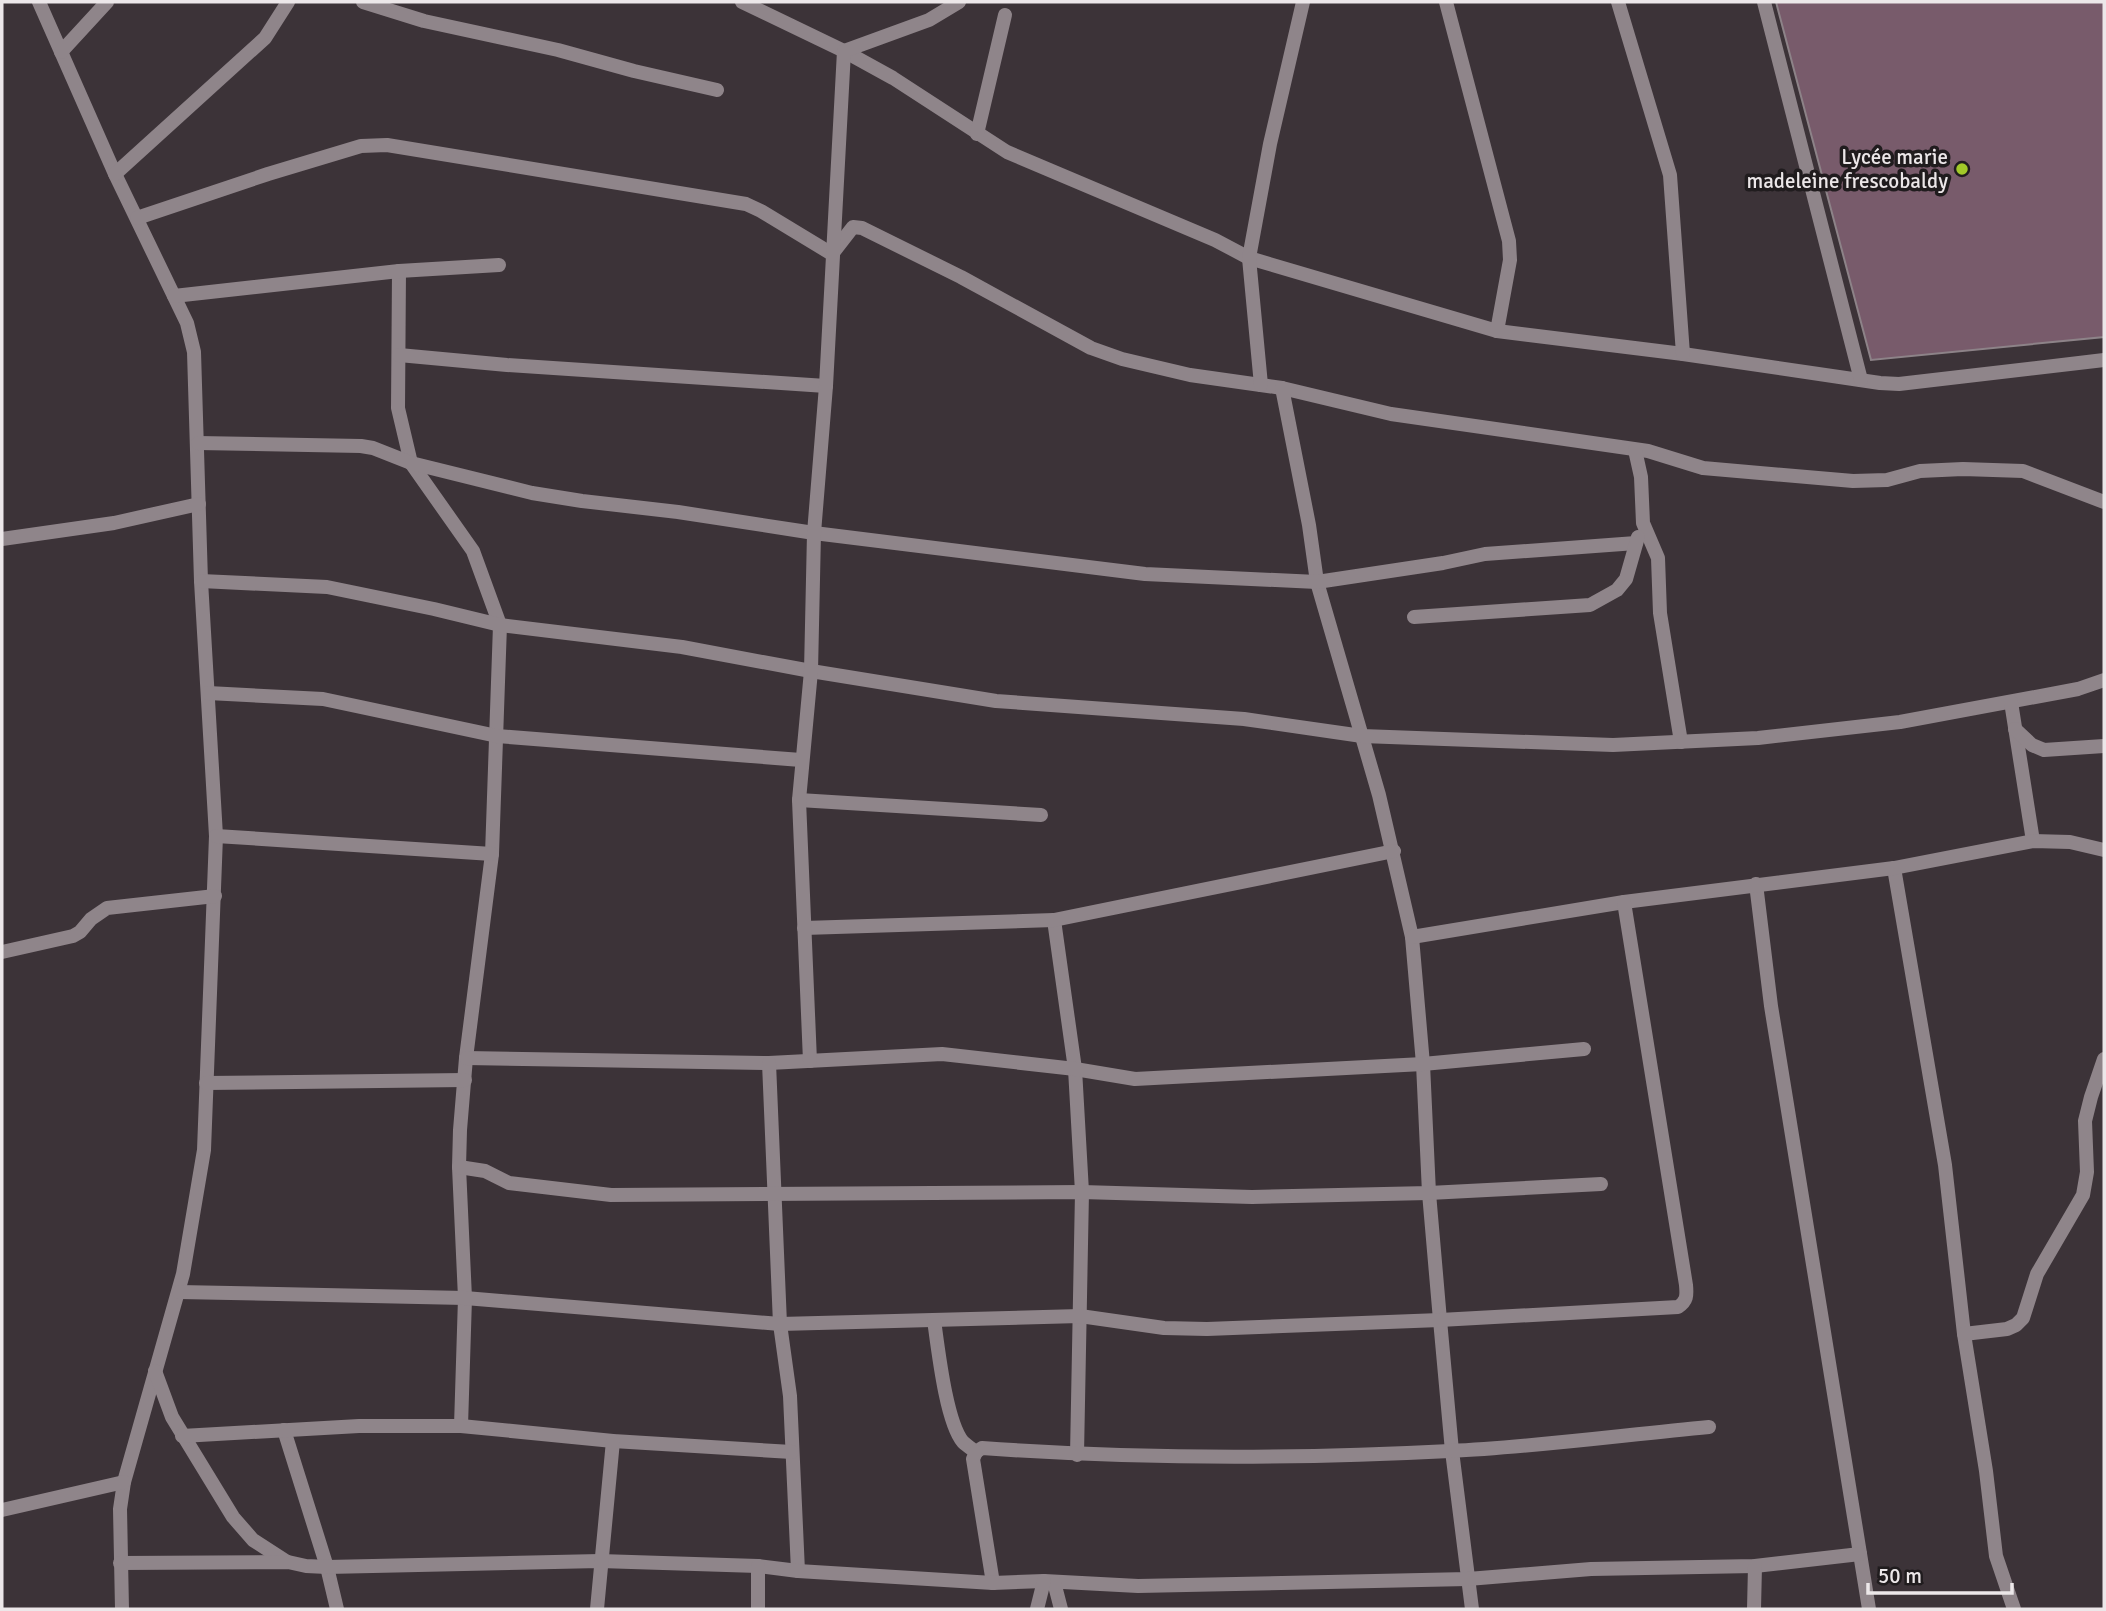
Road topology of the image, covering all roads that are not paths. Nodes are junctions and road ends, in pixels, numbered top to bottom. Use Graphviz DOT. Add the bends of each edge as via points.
graph roads {
  1 [pos="39,2"];
  2 [pos="107,2"];
  3 [pos="288,2"];
  4 [pos="363,2"];
  5 [pos="742,2"];
  6 [pos="959,2"];
  7 [pos="1303,2"];
  8 [pos="1446,2"];
  9 [pos="1618,2"];
  10 [pos="1764,2"];
  11 [pos="1006,15"];
  12 [pos="844,51"];
  13 [pos="61,52"];
  14 [pos="717,90"];
  15 [pos="977,134"];
  16 [pos="115,174"];
  17 [pos="137,218"];
  18 [pos="832,254"];
  19 [pos="1249,258"];
  20 [pos="499,265"];
  21 [pos="399,271"];
  22 [pos="174,296"];
  23 [pos="1497,331"];
  24 [pos="1683,354"];
  25 [pos="399,355"];
  26 [pos="2104,360"];
  27 [pos="1861,380"];
  28 [pos="1261,385"];
  29 [pos="826,386"];
  30 [pos="1282,388"];
  31 [pos="198,443"];
  32 [pos="1635,450"];
  33 [pos="1659,454"];
  34 [pos="411,463"];
  35 [pos="1641,477"];
  36 [pos="2104,502"];
  37 [pos="199,505"];
  38 [pos="1643,523"];
  39 [pos="814,533"];
  40 [pos="2,539"];
  41 [pos="1636,543"];
  42 [pos="201,580"];
  43 [pos="1317,582"];
  44 [pos="1414,617"];
  45 [pos="500,625"];
  46 [pos="811,671"];
  47 [pos="2104,680"];
  48 [pos="208,694"];
  49 [pos="2011,702"];
  50 [pos="2015,729"];
  51 [pos="497,736"];
  52 [pos="1362,736"];
  53 [pos="1681,742"];
  54 [pos="2104,746"];
  55 [pos="802,760"];
  56 [pos="799,800"];
  57 [pos="1041,815"];
  58 [pos="216,836"];
  59 [pos="2034,841"];
  60 [pos="2104,850"];
  61 [pos="1394,851"];
  62 [pos="492,854"];
  63 [pos="1894,868"];
  64 [pos="1756,884"];
  65 [pos="215,896"];
  66 [pos="1624,902"];
  67 [pos="1054,920"];
  68 [pos="804,928"];
  69 [pos="1412,937"];
  70 [pos="2,952"];
  71 [pos="1584,1049"];
  72 [pos="466,1058"];
  73 [pos="2104,1059"];
  74 [pos="810,1060"];
  75 [pos="769,1063"];
  76 [pos="1423,1064"];
  77 [pos="1074,1069"];
  78 [pos="464,1080"];
  79 [pos="206,1083"];
  80 [pos="459,1167"];
  81 [pos="1601,1184"];
  82 [pos="1082,1192"];
  83 [pos="773,1193"];
  84 [pos="1429,1193"];
  85 [pos="178,1292"];
  86 [pos="465,1298"];
  87 [pos="1080,1316"];
  88 [pos="934,1320"];
  89 [pos="1440,1320"];
  90 [pos="780,1324"];
  91 [pos="1964,1334"];
  92 [pos="155,1371"];
  93 [pos="461,1426"];
  94 [pos="1709,1427"];
  95 [pos="284,1430"];
  96 [pos="183,1437"];
  97 [pos="613,1441"];
  98 [pos="1452,1451"];
  99 [pos="792,1452"];
  100 [pos="976,1452"];
  101 [pos="1077,1455"];
  102 [pos="124,1482"];
  103 [pos="2,1510"];
  104 [pos="1860,1554"];
  105 [pos="600,1561"];
  106 [pos="288,1562"];
  107 [pos="120,1563"];
  108 [pos="758,1566"];
  109 [pos="1755,1566"];
  110 [pos="327,1567"];
  111 [pos="798,1571"];
  112 [pos="1468,1579"];
  113 [pos="1049,1581"];
  114 [pos="993,1583"];
  115 [pos="122,1609"];
  116 [pos="337,1609"];
  117 [pos="597,1609"];
  118 [pos="758,1609"];
  119 [pos="1037,1609"];
  120 [pos="1062,1609"];
  121 [pos="1472,1609"];
  122 [pos="1755,1609"];
  123 [pos="1869,1609"];
  124 [pos="2014,1609"];
  1 -- 13 [label="street"];
  2 -- 13 [label="street"];
  3 -- 16 [label="street" via="265,38"];
  4 -- 14 [label="street" via="424,21"];
  5 -- 12 [label="street"];
  6 -- 12 [label="street" via="929,20"];
  7 -- 19 [label="street"];
  8 -- 23 [label="street" via="1509,241 1510,260"];
  9 -- 24 [label="street" via="1671,176"];
  10 -- 27 [label="street"];
  11 -- 15 [label="street"];
  12 -- 15 [label="street"];
  12 -- 18 [label="street"];
  13 -- 16 [label="street"];
  15 -- 19 [label="street" via="1044,169"];
  16 -- 17 [label="street"];
  17 -- 18 [label="street" via="361,146 387,145 746,204"];
  17 -- 22 [label="street"];
  18 -- 28 [label="street" via="847,231 862,228 1091,348 1190,375"];
  18 -- 29 [label="street"];
  19 -- 23 [label="street"];
  19 -- 28 [label="street"];
  20 -- 21 [label="street"];
  21 -- 22 [label="street"];
  21 -- 25 [label="street"];
  22 -- 31 [label="street" via="194,352"];
  23 -- 24 [label="street"];
  24 -- 27 [label="street"];
  25 -- 29 [label="street"];
  25 -- 34 [label="street" via="398,408"];
  26 -- 27 [label="street" via="1899,384"];
  28 -- 30 [label="street"];
  29 -- 39 [label="street"];
  30 -- 32 [label="street" via="1391,414"];
  30 -- 43 [label="street"];
  31 -- 34 [label="street" via="361,446"];
  31 -- 37 [label="street"];
  32 -- 33 [label="street"];
  32 -- 35 [label="street"];
  33 -- 35 [label="street"];
  33 -- 36 [label="street" via="1703,468 1853,481 1887,480 1920,471 2023,471"];
  34 -- 39 [label="street" via="531,493"];
  34 -- 45 [label="street" via="473,551"];
  35 -- 38 [label="street"];
  37 -- 40 [label="street"];
  37 -- 42 [label="street"];
  38 -- 41 [label="street"];
  38 -- 53 [label="street" via="1658,558 1660,613"];
  39 -- 43 [label="street" via="1145,574"];
  39 -- 46 [label="street"];
  41 -- 43 [label="street" via="1485,554"];
  41 -- 44 [label="street" via="1626,579 1617,590 1590,605"];
  42 -- 45 [label="street" via="327,587"];
  42 -- 48 [label="street"];
  43 -- 52 [label="street"];
  45 -- 46 [label="street" via="682,647"];
  45 -- 51 [label="street"];
  46 -- 52 [label="street" via="996,701 1244,719"];
  46 -- 55 [label="street"];
  47 -- 49 [label="street"];
  48 -- 51 [label="street" via="323,699"];
  48 -- 58 [label="street"];
  49 -- 50 [label="street"];
  49 -- 53 [label="street" via="1899,722"];
  50 -- 54 [label="street" via="2044,750"];
  50 -- 59 [label="street"];
  51 -- 55 [label="street"];
  51 -- 62 [label="street"];
  52 -- 53 [label="street" via="1613,745"];
  52 -- 61 [label="street"];
  55 -- 56 [label="street"];
  56 -- 57 [label="street"];
  56 -- 68 [label="street"];
  58 -- 62 [label="street"];
  58 -- 65 [label="street"];
  59 -- 60 [label="street" via="2070,842"];
  59 -- 63 [label="street"];
  61 -- 67 [label="street"];
  61 -- 69 [label="street"];
  62 -- 72 [label="street"];
  63 -- 64 [label="street"];
  63 -- 91 [label="street" via="1945,1165"];
  64 -- 66 [label="street"];
  64 -- 104 [label="street" via="1771,1006"];
  65 -- 70 [label="street" via="107,908 73,936"];
  65 -- 79 [label="street"];
  66 -- 69 [label="street"];
  66 -- 89 [label="street" via="1687,1295 1684,1303 1678,1307"];
  67 -- 68 [label="street"];
  67 -- 77 [label="street"];
  68 -- 74 [label="street"];
  69 -- 76 [label="street"];
  71 -- 76 [label="street"];
  72 -- 75 [label="street"];
  72 -- 78 [label="street"];
  73 -- 91 [label="street" via="2085,1121 2083,1195 2037,1274 2023,1318 2007,1329"];
  74 -- 75 [label="street"];
  74 -- 77 [label="street" via="942,1054"];
  75 -- 83 [label="street"];
  76 -- 77 [label="street" via="1135,1079"];
  76 -- 84 [label="street"];
  77 -- 82 [label="street"];
  78 -- 79 [label="street"];
  78 -- 80 [label="street"];
  79 -- 85 [label="street" via="204,1150"];
  80 -- 83 [label="street" via="485,1171 509,1183 611,1195"];
  80 -- 86 [label="street"];
  81 -- 84 [label="street"];
  82 -- 83 [label="street"];
  82 -- 84 [label="street" via="1252,1197"];
  82 -- 87 [label="street"];
  83 -- 90 [label="street"];
  84 -- 89 [label="street"];
  85 -- 86 [label="street"];
  85 -- 92 [label="street"];
  86 -- 90 [label="street"];
  86 -- 93 [label="street"];
  87 -- 88 [label="street"];
  87 -- 89 [label="street" via="1207,1329"];
  87 -- 101 [label="street"];
  88 -- 90 [label="street"];
  88 -- 100 [label="street" via="944,1390 955,1425 962,1441"];
  89 -- 98 [label="street"];
  90 -- 99 [label="street"];
  91 -- 124 [label="street" via="1996,1556"];
  92 -- 96 [label="street"];
  92 -- 102 [label="street"];
  93 -- 95 [label="street"];
  93 -- 97 [label="street"];
  94 -- 98 [label="street"];
  95 -- 96 [label="street"];
  95 -- 110 [label="street"];
  96 -- 106 [label="street" via="233,1517 253,1540"];
  97 -- 99 [label="street"];
  97 -- 105 [label="street"];
  98 -- 101 [label="street"];
  98 -- 112 [label="street"];
  99 -- 111 [label="street"];
  100 -- 101 [label="street" via="982,1448"];
  100 -- 114 [label="street" via="973,1459"];
  102 -- 103 [label="street"];
  102 -- 107 [label="street"];
  104 -- 109 [label="street"];
  104 -- 123 [label="street"];
  105 -- 108 [label="street"];
  105 -- 110 [label="street"];
  105 -- 117 [label="street"];
  106 -- 107 [label="street"];
  106 -- 110 [label="street"];
  107 -- 115 [label="street"];
  108 -- 111 [label="street"];
  108 -- 118 [label="street"];
  109 -- 112 [label="street" via="1591,1569"];
  109 -- 122 [label="street"];
  110 -- 116 [label="street"];
  111 -- 114 [label="street"];
  112 -- 113 [label="street" via="1138,1586"];
  112 -- 121 [label="street"];
  113 -- 114 [label="street"];
  113 -- 119 [label="street"];
  113 -- 120 [label="street"];
}
